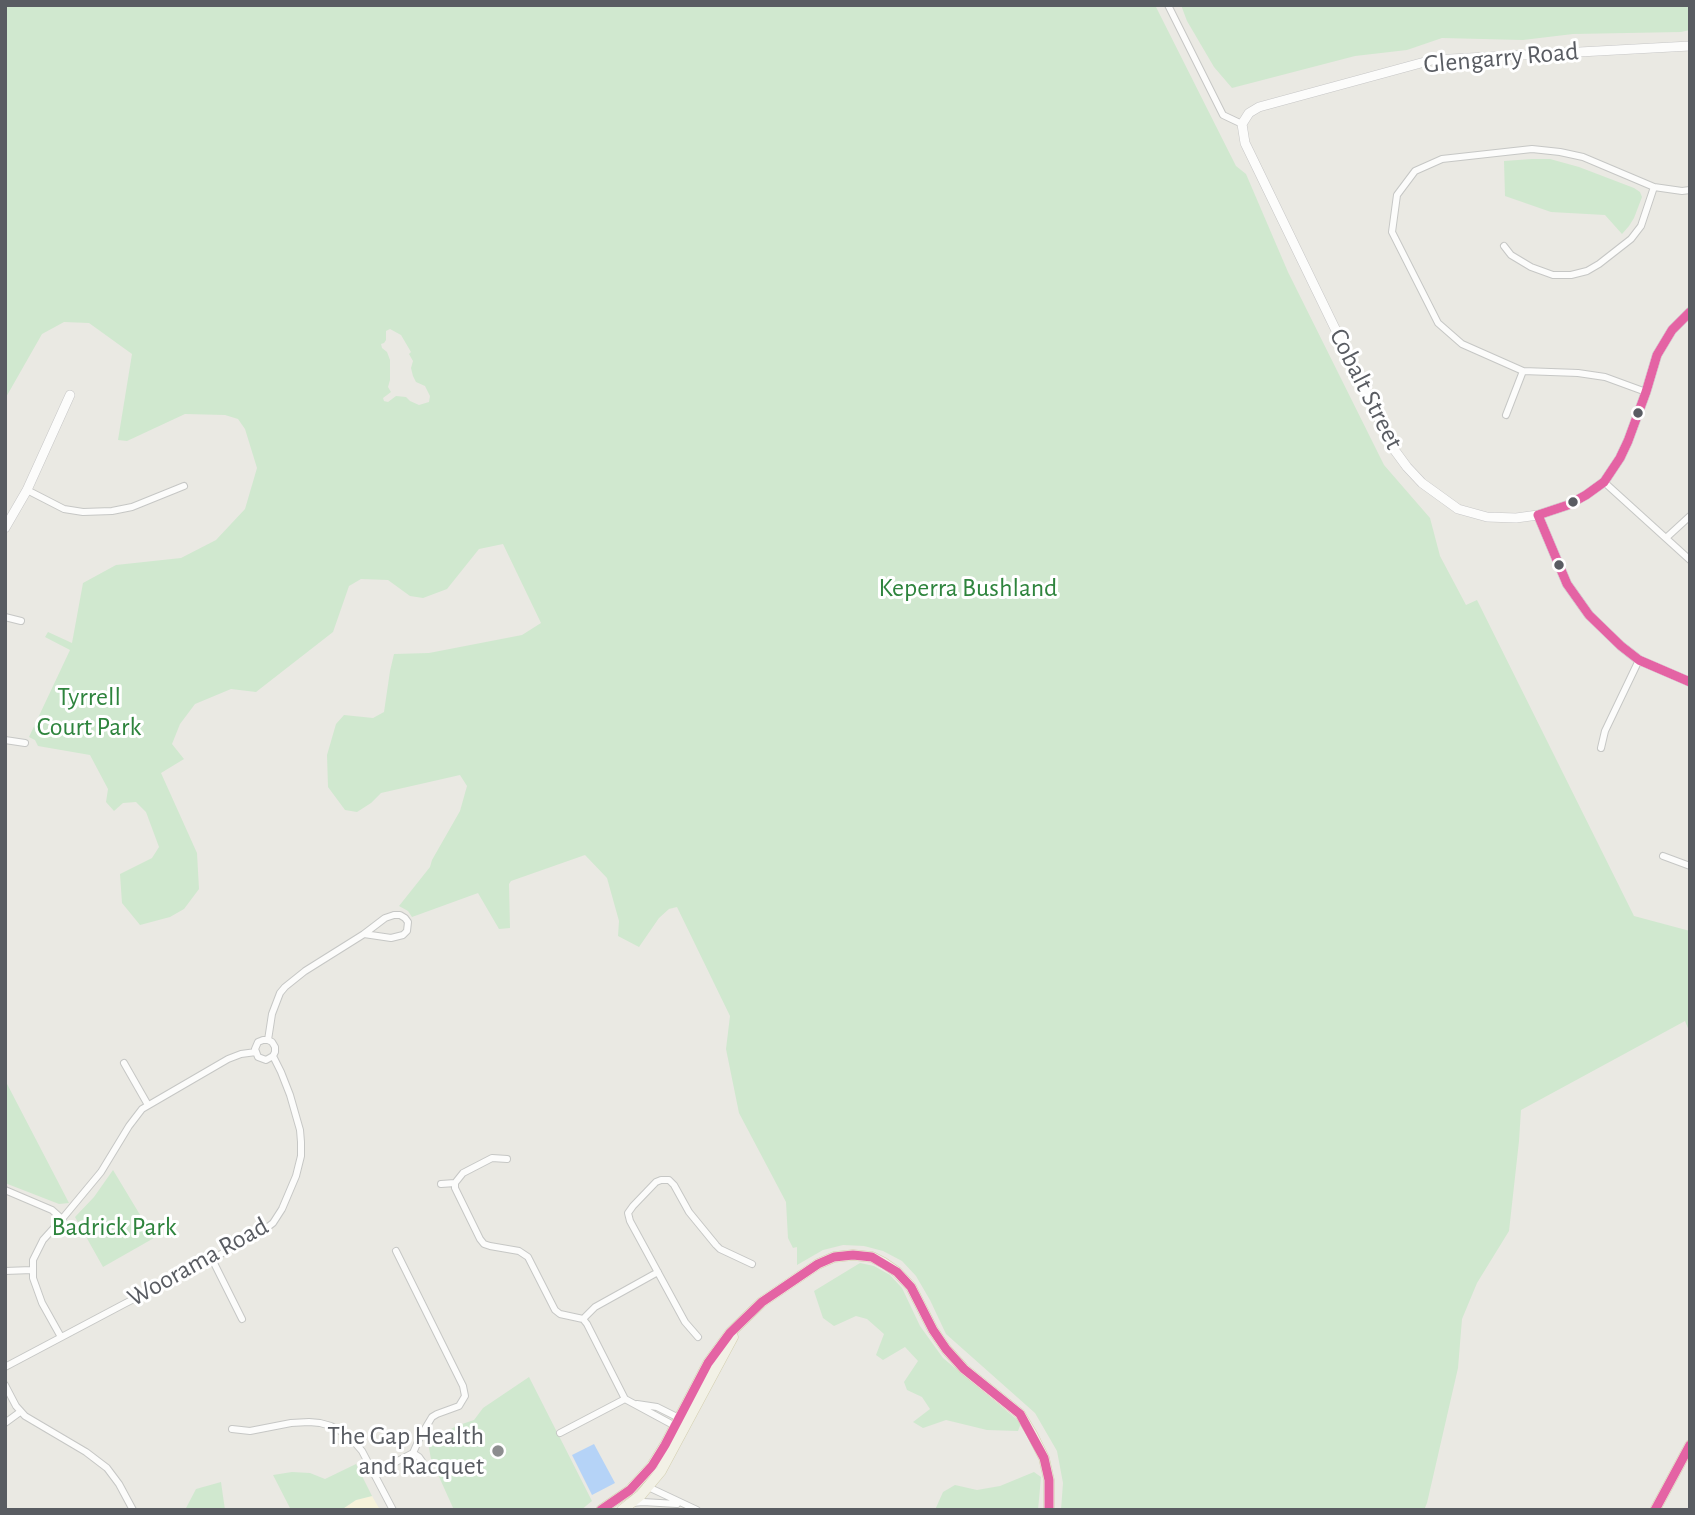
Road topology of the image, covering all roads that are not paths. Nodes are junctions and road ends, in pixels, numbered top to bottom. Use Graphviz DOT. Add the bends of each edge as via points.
graph roads {
  1 [pos="1168,5"];
  2 [pos="1690,46"];
  3 [pos="1242,124"];
  4 [pos="1654,187"];
  5 [pos="1690,190"];
  6 [pos="1504,246"];
  7 [pos="1690,312"];
  8 [pos="1523,372"];
  9 [pos="1646,392"];
  10 [pos="69,395"];
  11 [pos="1506,415"];
  12 [pos="1604,482"];
  13 [pos="184,486"];
  14 [pos="27,490"];
  15 [pos="1538,515"];
  16 [pos="1690,516"];
  17 [pos="5,528"];
  18 [pos="1667,538"];
  19 [pos="1690,560"];
  20 [pos="5,617"];
  21 [pos="21,621"];
  22 [pos="1639,660"];
  23 [pos="1690,682"];
  24 [pos="5,740"];
  25 [pos="25,743"];
  26 [pos="1601,748"];
  27 [pos="1663,856"];
  28 [pos="1690,866"];
  29 [pos="364,934"];
  30 [pos="268,1040"];
  31 [pos="256,1052"];
  32 [pos="273,1056"];
  33 [pos="124,1063"];
  34 [pos="148,1105"];
  35 [pos="507,1159"];
  36 [pos="455,1183"];
  37 [pos="441,1184"];
  38 [pos="5,1190"];
  39 [pos="62,1219"];
  40 [pos="396,1251"];
  41 [pos="212,1259"];
  42 [pos="752,1264"];
  43 [pos="32,1270"];
  44 [pos="5,1271"];
  45 [pos="658,1272"];
  46 [pos="242,1319"];
  47 [pos="583,1319"];
  48 [pos="61,1337"];
  49 [pos="698,1337"];
  50 [pos="5,1367"];
  51 [pos="5,1385"];
  52 [pos="628,1401"];
  53 [pos="20,1412"];
  54 [pos="5,1423"];
  55 [pos="679,1424"];
  56 [pos="232,1429"];
  57 [pos="560,1433"];
  58 [pos="1690,1445"];
  59 [pos="412,1453"];
  60 [pos="426,1467"];
  61 [pos="375,1473"];
  62 [pos="643,1485"];
  63 [pos="686,1506"];
  64 [pos="626,1507"];
  65 [pos="133,1510"];
  66 [pos="393,1510"];
  67 [pos="601,1510"];
  68 [pos="697,1510"];
  69 [pos="1049,1510"];
  70 [pos="1655,1510"];
  1 -- 3 [label="street" via="1223,115"];
  2 -- 3 [label="street, Glengarry Road" via="1432,60 1259,107"];
  3 -- 15 [label="street, Cobalt Street" via="1245,143 1393,447 1407,467 1458,509 1487,517"];
  4 -- 5 [label="street"];
  4 -- 6 [label="street" via="1641,226 1631,239 1587,271 1553,275 1531,267"];
  4 -- 8 [label="street" via="1583,157 1532,149 1442,159 1415,171 1397,195 1392,232 1438,323 1462,344"];
  7 -- 9 [label="street, Cobalt Street" via="1657,355"];
  8 -- 9 [label="street" via="1605,377"];
  8 -- 11 [label="street"];
  9 -- 12 [label="street, Cobalt Street" via="1620,458"];
  10 -- 14 [label="street"];
  12 -- 15 [label="street, Cobalt Street" via="1569,505"];
  12 -- 18 [label="street"];
  13 -- 14 [label="street" via="132,508 83,512 64,509"];
  14 -- 17 [label="street"];
  15 -- 22 [label="street" via="1578,601"];
  16 -- 18 [label="street"];
  18 -- 19 [label="street"];
  20 -- 21 [label="street"];
  22 -- 23 [label="street"];
  22 -- 26 [label="street"];
  24 -- 25 [label="street"];
  27 -- 28 [label="street"];
  29 -- 29 [label="street" via="394,915 408,922 407,931 398,938"];
  29 -- 30 [label="street" via="285,987 272,1014"];
  30 -- 31 [label="street" via="258,1042"];
  30 -- 32 [label="street, Woorama Road" via="275,1047"];
  31 -- 32 [label="street" via="263,1059"];
  31 -- 34 [label="street" via="228,1059"];
  32 -- 41 [label="street, Woorama Road" via="300,1130 296,1176 273,1223"];
  33 -- 34 [label="street"];
  34 -- 39 [label="street"];
  35 -- 36 [label="street" via="492,1158 463,1173"];
  36 -- 37 [label="street"];
  36 -- 47 [label="street" via="480,1239 525,1254 555,1310"];
  38 -- 39 [label="street"];
  39 -- 43 [label="street" via="43,1240"];
  40 -- 59 [label="street" via="465,1396 459,1406 432,1418"];
  41 -- 46 [label="street"];
  41 -- 48 [label="street, Woorama Road"];
  42 -- 45 [label="street" via="720,1249 689,1212 672,1182 661,1180 628,1213"];
  43 -- 44 [label="street"];
  43 -- 48 [label="street" via="36,1289"];
  45 -- 47 [label="street" via="595,1307"];
  45 -- 49 [label="street"];
  47 -- 52 [label="street"];
  48 -- 50 [label="street, Woorama Road"];
  51 -- 53 [label="street"];
  52 -- 55 [label="street"];
  52 -- 57 [label="street"];
  53 -- 54 [label="street"];
  53 -- 65 [label="street" via="100,1462 113,1474"];
  55 -- 62 [label="main road" via="666,1453"];
  55 -- 69 [label="main road" via="744,1319 818,1264 834,1257 872,1257 911,1287 933,1330 964,1369 1020,1414 1044,1458"];
  56 -- 61 [label="street" via="250,1431 309,1422 331,1426 349,1436"];
  58 -- 70 [label="main road"];
  59 -- 60 [label="street"];
  59 -- 61 [label="street"];
  61 -- 66 [label="street"];
  62 -- 63 [label="street"];
  62 -- 64 [label="main road"];
  62 -- 67 [label="main road"];
  63 -- 64 [label="street" via="646,1502"];
  63 -- 68 [label="street"];
}
